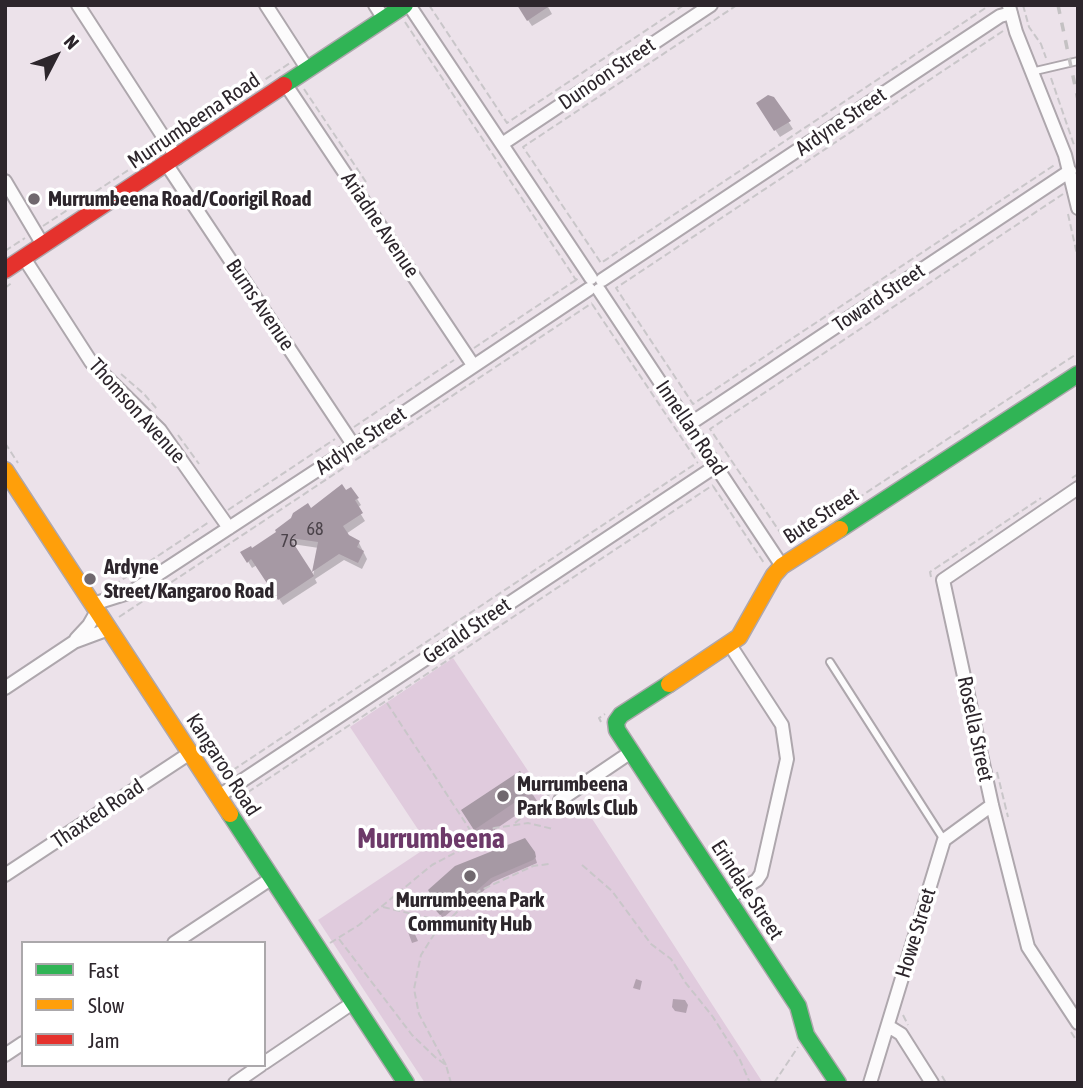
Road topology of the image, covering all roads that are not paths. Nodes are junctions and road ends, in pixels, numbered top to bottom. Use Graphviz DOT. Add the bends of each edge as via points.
graph roads {
  1 [pos="78,5"];
  2 [pos="266,5"];
  3 [pos="407,5"];
  4 [pos="711,5"];
  5 [pos="380,12"];
  6 [pos="1007,12"];
  7 [pos="1078,61"];
  8 [pos="304,64"];
  9 [pos="1031,72"];
  10 [pos="286,85"];
  11 [pos="502,144"];
  12 [pos="172,161"];
  13 [pos="1066,174"];
  14 [pos="5,181"];
  15 [pos="1076,187"];
  16 [pos="1072,207"];
  17 [pos="45,238"];
  18 [pos="24,258"];
  19 [pos="5,270"];
  20 [pos="595,284"];
  21 [pos="473,365"];
  22 [pos="1078,374"];
  23 [pos="688,425"];
  24 [pos="354,446"];
  25 [pos="716,466"];
  26 [pos="8,479"];
  27 [pos="1072,485"];
  28 [pos="229,528"];
  29 [pos="782,566"];
  30 [pos="104,616"];
  31 [pos="74,642"];
  32 [pos="730,645"];
  33 [pos="830,662"];
  34 [pos="5,688"];
  35 [pos="610,720"];
  36 [pos="631,752"];
  37 [pos="190,753"];
  38 [pos="219,796"];
  39 [pos="561,800"];
  40 [pos="992,805"];
  41 [pos="944,840"];
  42 [pos="5,876"];
  43 [pos="272,878"];
  44 [pos="727,900"];
  45 [pos="177,941"];
  46 [pos="354,1002"];
  47 [pos="1078,1023"];
  48 [pos="888,1026"];
  49 [pos="21,1044"];
  50 [pos="5,1055"];
  51 [pos="266,1062"];
  52 [pos="259,1067"];
  53 [pos="936,1077"];
  54 [pos="235,1083"];
  55 [pos="406,1083"];
  56 [pos="838,1083"];
  57 [pos="870,1083"];
  1 -- 12 [label="street, Burns Avenue" via="168,144"];
  2 -- 8 [label="street"];
  3 -- 5 [label="street, Murrumbeena Road"];
  3 -- 11 [label="street, Innellan Road"];
  4 -- 11 [label="street, Dunoon Street"];
  5 -- 8 [label="street, Murrumbeena Road"];
  6 -- 9 [label="street"];
  6 -- 20 [label="street, Ardyne Street"];
  7 -- 9 [label="lane"];
  8 -- 10 [label="street, Murrumbeena Road"];
  9 -- 13 [label="street"];
  10 -- 12 [label="street, Murrumbeena Road"];
  10 -- 21 [label="street, Ariadne Avenue"];
  11 -- 20 [label="street, Innellan Road"];
  12 -- 17 [label="street, Murrumbeena Road"];
  12 -- 24 [label="street, Burns Avenue"];
  13 -- 15 [label="street"];
  13 -- 23 [label="street, Toward Street"];
  14 -- 17 [label="street"];
  15 -- 16 [label="street"];
  17 -- 18 [label="street, Murrumbeena Road"];
  18 -- 19 [label="street, Murrumbeena Road"];
  18 -- 28 [label="street, Thomson Avenue" via="91,362 160,430"];
  20 -- 21 [label="street, Ardyne Street"];
  20 -- 23 [label="street, Innellan Road"];
  21 -- 24 [label="street, Ardyne Street"];
  22 -- 29 [label="street, Bute Street"];
  23 -- 25 [label="street, Innellan Road"];
  24 -- 28 [label="street, Ardyne Street"];
  25 -- 29 [label="street, Innellan Road"];
  25 -- 38 [label="street, Gerald Street"];
  26 -- 30 [label="street, Kangaroo Road"];
  27 -- 40 [label="street, Rosella Street" via="943,580"];
  28 -- 30 [label="street, Ardyne Street" via="131,592"];
  29 -- 32 [label="street, Bute Street"];
  30 -- 31 [label="street"];
  30 -- 31 [label="street, Ardyne Street"];
  30 -- 37 [label="street, Kangaroo Road"];
  31 -- 34 [label="street"];
  32 -- 35 [label="street, Bute Street"];
  32 -- 44 [label="street" via="782,725 787,759 761,874"];
  33 -- 41 [label="lane"];
  35 -- 36 [label="street, Erindale Street"];
  36 -- 39 [label="street"];
  36 -- 44 [label="street, Erindale Street"];
  37 -- 38 [label="street, Kangaroo Road"];
  37 -- 42 [label="street, Thaxted Road"];
  38 -- 43 [label="street, Kangaroo Road"];
  40 -- 41 [label="street"];
  40 -- 47 [label="street, Rosella Street" via="1028,947"];
  41 -- 48 [label="street, Howe Street"];
  43 -- 45 [label="street"];
  43 -- 46 [label="street, Kangaroo Road"];
  44 -- 56 [label="street, Erindale Street" via="798,1006 806,1035"];
  46 -- 51 [label="street"];
  46 -- 55 [label="street, Kangaroo Road"];
  48 -- 53 [label="street" via="901,1034"];
  48 -- 57 [label="street, Howe Street"];
  49 -- 50 [label="street"];
  52 -- 54 [label="street"];
}
